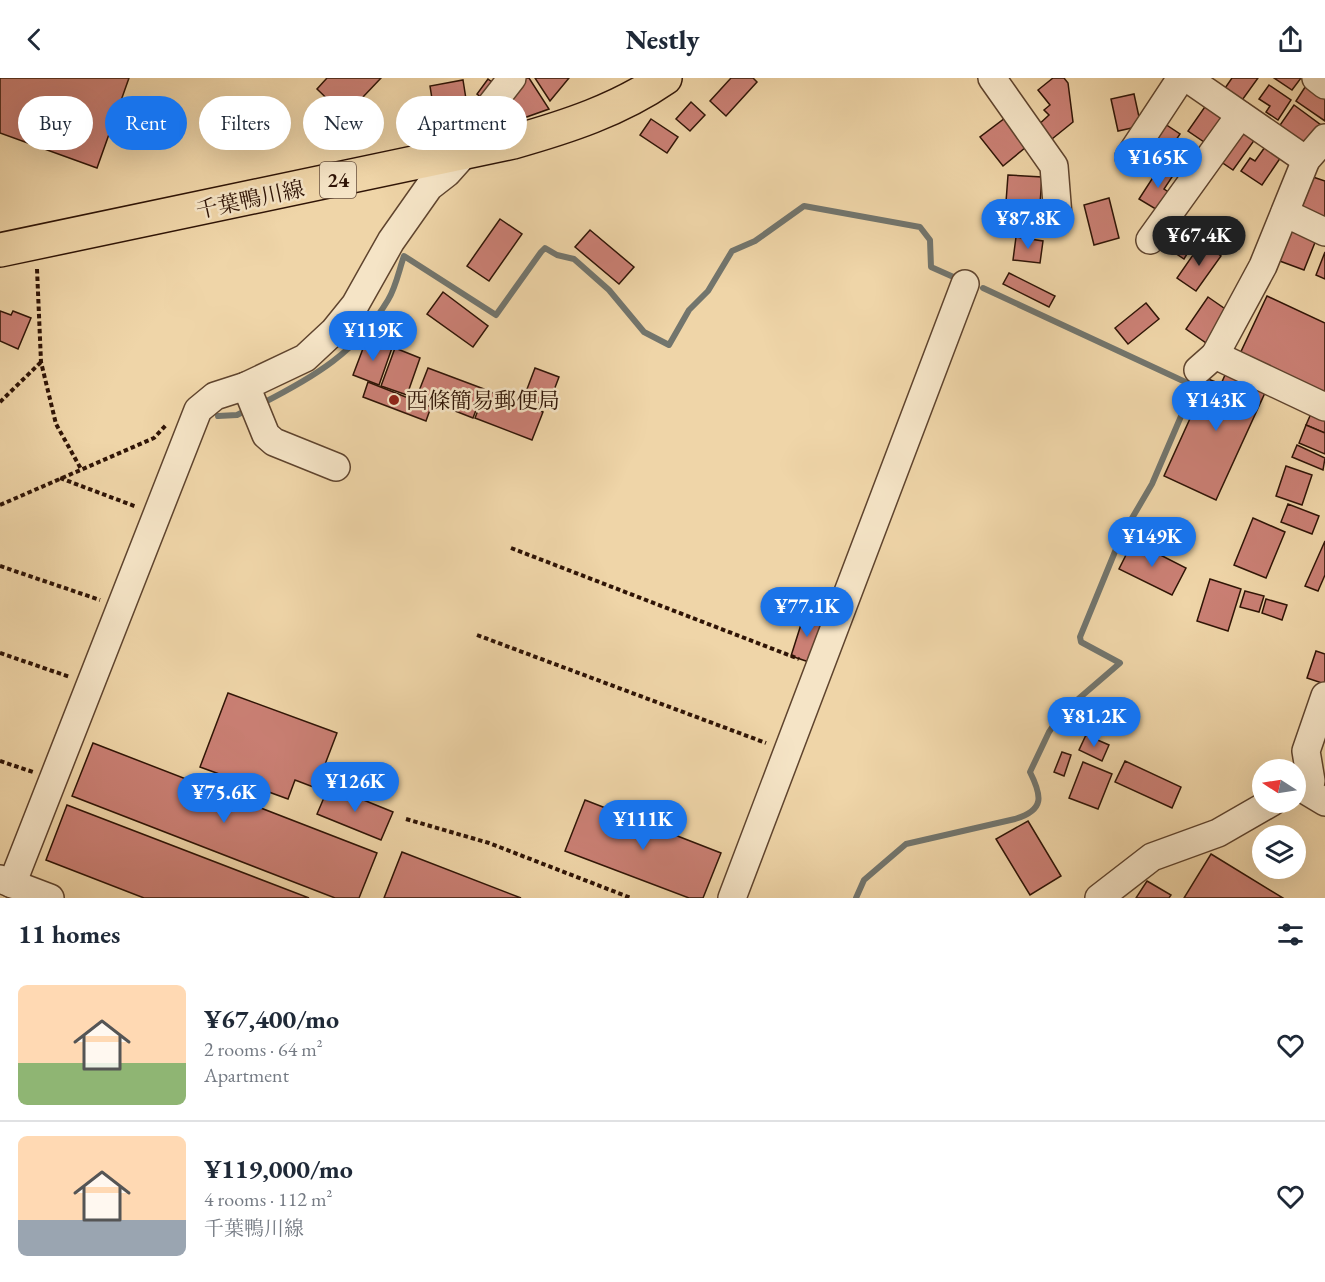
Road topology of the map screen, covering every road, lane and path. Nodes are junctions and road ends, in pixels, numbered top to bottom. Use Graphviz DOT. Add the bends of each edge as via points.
graph roads {
  1 [pos="512,78"];
  2 [pos="665,78"];
  3 [pos="992,78"];
  4 [pos="1181,78"];
  5 [pos="1187,78"];
  6 [pos="1316,78"];
  7 [pos="1325,85"];
  8 [pos="1240,115"];
  9 [pos="1325,138"];
  10 [pos="464,154"];
  11 [pos="1129,157"];
  12 [pos="1306,160"];
  13 [pos="1285,213"];
  14 [pos="1058,216"];
  15 [pos="1325,232"];
  16 [pos="1150,240"];
  17 [pos="36,243"];
  18 [pos="0,250"];
  19 [pos="965,284"];
  20 [pos="41,362"];
  21 [pos="251,399"];
  22 [pos="0,402"];
  23 [pos="1325,407"];
  24 [pos="170,420"];
  25 [pos="336,467"];
  26 [pos="81,469"];
  27 [pos="60,478"];
  28 [pos="0,505"];
  29 [pos="157,514"];
  30 [pos="511,548"];
  31 [pos="0,566"];
  32 [pos="121,607"];
  33 [pos="477,635"];
  34 [pos="0,653"];
  35 [pos="820,667"];
  36 [pos="91,684"];
  37 [pos="1325,696"];
  38 [pos="788,751"];
  39 [pos="0,761"];
  40 [pos="53,779"];
  41 [pos="1311,787"];
  42 [pos="1252,813"];
  43 [pos="406,819"];
  44 [pos="6,881"];
  45 [pos="50,898"];
  46 [pos="631,898"];
  47 [pos="732,898"];
  48 [pos="1099,898"];
  1 -- 10 [label="street" via="491,105"];
  2 -- 10 [label="main road, 千葉鴨川線 / 24" via="618,106 565,128"];
  3 -- 14 [label="street" via="1054,166"];
  4 -- 11 [label="street"];
  5 -- 8 [label="street"];
  6 -- 7 [label="street"];
  8 -- 12 [label="street"];
  8 -- 16 [label="street"];
  9 -- 12 [label="street"];
  10 -- 17 [label="main road, 千葉鴨川線 / 24"];
  10 -- 21 [label="street" via="429,187 355,305 334,331"];
  12 -- 13 [label="street"];
  13 -- 15 [label="street"];
  13 -- 23 [label="street" via="1263,266 1206,362"];
  17 -- 18 [label="main road, 千葉鴨川線 / 24"];
  17 -- 20 [label="path"];
  19 -- 35 [label="street"];
  20 -- 22 [label="path"];
  20 -- 26 [label="path" via="56,424"];
  21 -- 25 [label="street" via="266,435 274,442"];
  21 -- 29 [label="street" via="215,396 198,410"];
  24 -- 26 [label="path" via="154,438"];
  26 -- 27 [label="path"];
  27 -- 28 [label="path"];
  27 -- 29 [label="path"];
  29 -- 32 [label="street"];
  30 -- 35 [label="path"];
  31 -- 32 [label="path"];
  32 -- 36 [label="street"];
  33 -- 38 [label="path"];
  34 -- 36 [label="path"];
  35 -- 38 [label="street"];
  36 -- 40 [label="street"];
  37 -- 41 [label="street" via="1306,750"];
  38 -- 47 [label="street"];
  39 -- 40 [label="path"];
  40 -- 44 [label="street"];
  42 -- 48 [label="street" via="1218,832 1152,857"];
  43 -- 46 [label="path" via="489,843"];
  44 -- 45 [label="street"];
}
